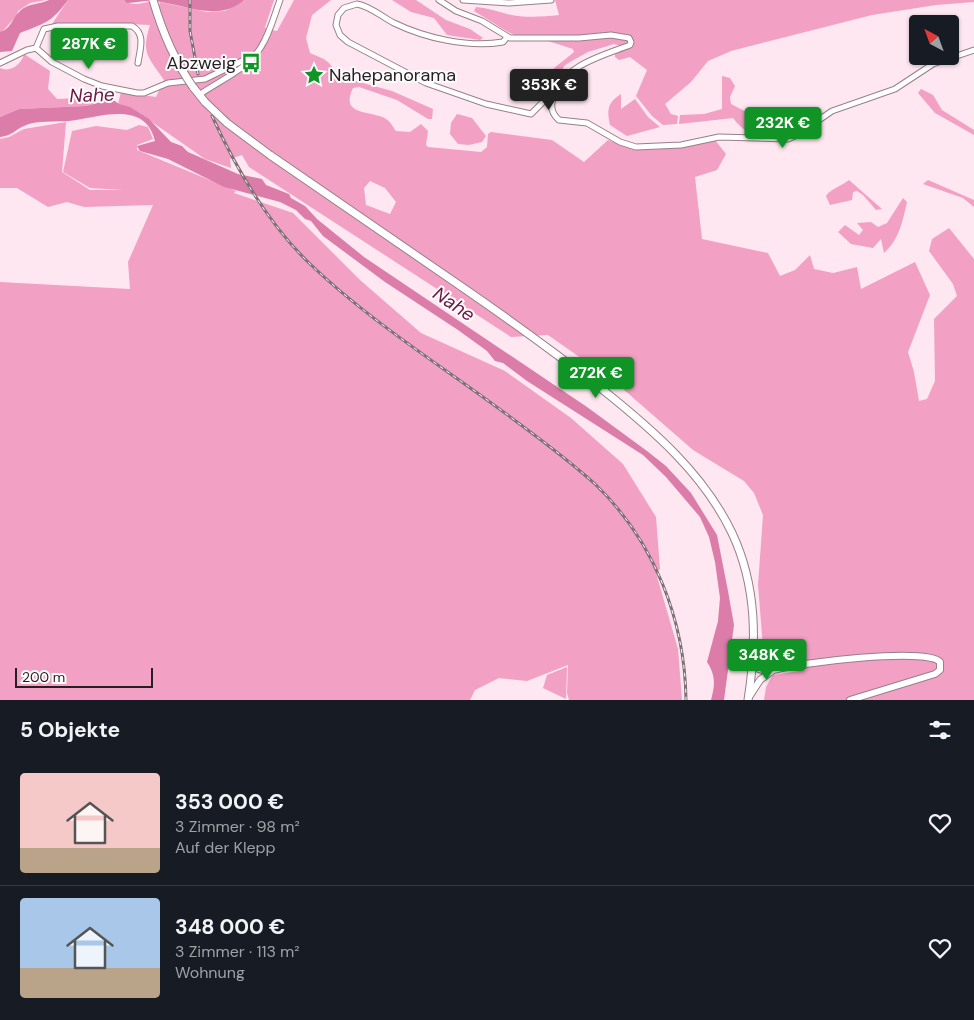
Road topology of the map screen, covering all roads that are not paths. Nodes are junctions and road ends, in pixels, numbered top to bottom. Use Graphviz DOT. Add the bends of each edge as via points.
graph roads {
  1 [pos="153,0"];
  2 [pos="280,0"];
  3 [pos="439,0"];
  4 [pos="463,0"];
  5 [pos="551,0"];
  6 [pos="507,37"];
  7 [pos="36,48"];
  8 [pos="974,50"];
  9 [pos="252,59"];
  10 [pos="0,63"];
  11 [pos="138,63"];
  12 [pos="556,88"];
  13 [pos="200,95"];
  14 [pos="754,648"];
  15 [pos="753,667"];
  16 [pos="773,668"];
  17 [pos="749,699"];
  18 [pos="850,700"];
  1 -- 13 [label="main road, bridge" via="170,48"];
  2 -- 9 [label="street" via="263,43"];
  3 -- 6 [label="street"];
  4 -- 5 [label="street" via="509,3"];
  6 -- 12 [label="street" via="611,35 630,40 630,45 610,51 574,70"];
  6 -- 12 [label="street" via="498,43 431,36 401,26 357,4 344,8 336,20 344,39 420,80 486,104 531,114"];
  7 -- 9 [label="street" via="59,66 92,83 137,93 168,83 204,80"];
  7 -- 10 [label="street"];
  7 -- 11 [label="street" via="44,28 132,26 142,36"];
  8 -- 12 [label="street" via="933,64 895,89 832,111 797,136 788,138 719,137 675,146 636,147 620,142 587,123 558,120 551,105"];
  9 -- 13 [label="street"];
  13 -- 14 [label="main road, bridge" via="247,139 570,364 634,416 681,460 712,498 738,546 752,601"];
  14 -- 15 [label="main road"];
  14 -- 16 [label="street"];
  15 -- 16 [label="street"];
  15 -- 17 [label="main road"];
  16 -- 17 [label="street" via="760,680"];
  16 -- 18 [label="street" via="889,655 930,656 940,662 940,670 935,674"];
}
